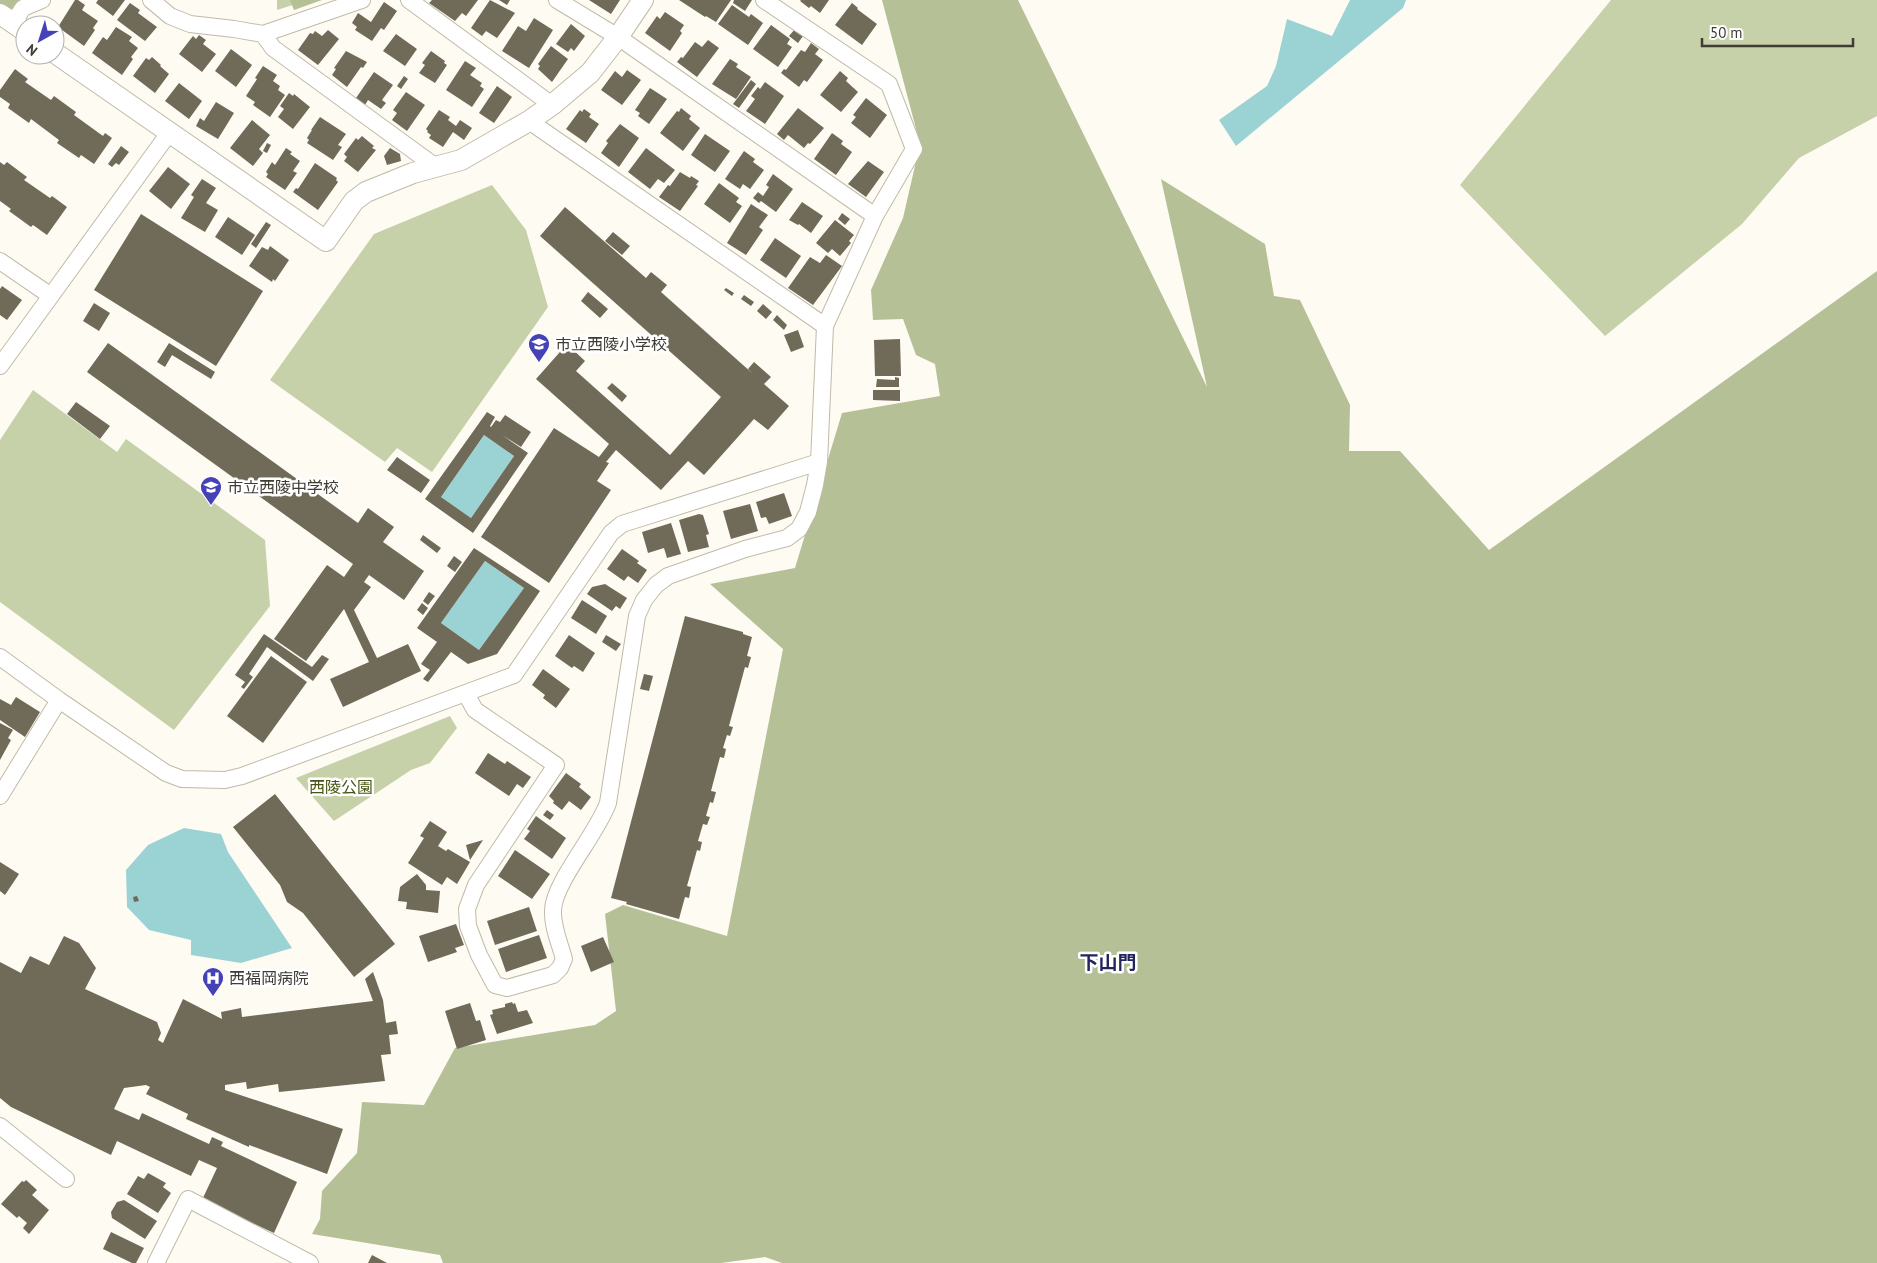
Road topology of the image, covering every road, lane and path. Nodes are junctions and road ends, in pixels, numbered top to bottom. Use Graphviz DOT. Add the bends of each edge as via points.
graph roads {
  1 [pos="42,0"];
  2 [pos="151,0"];
  3 [pos="362,0"];
  4 [pos="410,0"];
  5 [pos="557,0"];
  6 [pos="643,0"];
  7 [pos="764,0"];
  8 [pos="13,23"];
  9 [pos="263,34"];
  10 [pos="618,36"];
  11 [pos="65,59"];
  12 [pos="552,105"];
  13 [pos="529,121"];
  14 [pos="169,133"];
  15 [pos="436,167"];
  16 [pos="875,216"];
  17 [pos="0,261"];
  18 [pos="51,296"];
  19 [pos="826,326"];
  20 [pos="0,366"];
  21 [pos="819,462"];
  22 [pos="0,657"];
  23 [pos="466,694"];
  24 [pos="60,700"];
  25 [pos="6,771"];
  26 [pos="0,796"];
  27 [pos="0,1126"];
  28 [pos="66,1180"];
  29 [pos="286,1257"];
  30 [pos="156,1263"];
  31 [pos="310,1263"];
  1 -- 8 [label="street" via="23,8"];
  2 -- 9 [label="street" via="170,16 190,24"];
  3 -- 9 [label="street"];
  4 -- 12 [label="street"];
  5 -- 10 [label="street"];
  6 -- 10 [label="street"];
  7 -- 16 [label="street" via="888,84 914,149"];
  9 -- 15 [label="street" via="273,48"];
  10 -- 12 [label="street" via="590,74"];
  10 -- 16 [label="street"];
  11 -- 14 [label="street"];
  12 -- 13 [label="street"];
  13 -- 15 [label="street" via="461,160"];
  13 -- 19 [label="street"];
  14 -- 15 [label="street" via="326,241 354,201 366,192"];
  14 -- 18 [label="street"];
  16 -- 19 [label="street"];
  17 -- 18 [label="street"];
  18 -- 20 [label="street"];
  19 -- 21 [label="street"];
  21 -- 23 [label="street" via="622,524 611,533 514,675"];
  21 -- 23 [label="street" via="808,512 799,529 786,538 668,576 656,584 644,600 637,616 608,803 557,894 553,909 564,959 553,975 507,988 495,985 479,955 468,926 467,909 476,885 556,765 475,710"];
  22 -- 24 [label="street"];
  23 -- 24 [label="street" via="225,780 182,779 166,773"];
  24 -- 25 [label="street"];
  25 -- 26 [label="street"];
  27 -- 28 [label="street"];
  29 -- 30 [label="street" via="188,1199"];
  29 -- 31 [label="street"];
}
